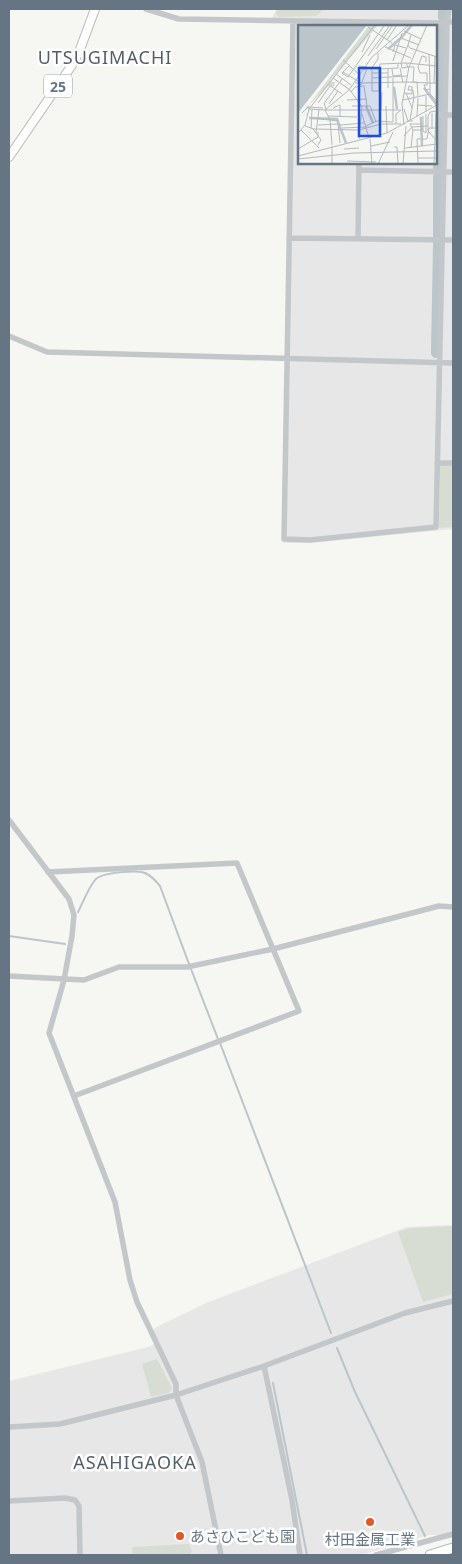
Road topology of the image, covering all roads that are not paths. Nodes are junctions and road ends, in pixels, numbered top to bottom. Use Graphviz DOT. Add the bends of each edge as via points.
graph roads {
  1 [pos="95,9"];
  2 [pos="146,9"];
  3 [pos="449,9"];
  4 [pos="293,22"];
  5 [pos="450,22"];
  6 [pos="361,24"];
  7 [pos="291,113"];
  8 [pos="298,113"];
  9 [pos="437,114"];
  10 [pos="445,115"];
  11 [pos="453,115"];
  12 [pos="9,158"];
  13 [pos="359,164"];
  14 [pos="359,170"];
  15 [pos="444,172"];
  16 [pos="453,172"];
  17 [pos="289,238"];
  18 [pos="358,239"];
  19 [pos="442,240"];
  20 [pos="453,240"];
  21 [pos="9,336"];
  22 [pos="287,359"];
  23 [pos="439,363"];
  24 [pos="453,363"];
  25 [pos="437,463"];
  26 [pos="453,463"];
  27 [pos="9,820"];
  28 [pos="48,872"];
  29 [pos="453,907"];
  30 [pos="273,949"];
  31 [pos="9,976"];
  32 [pos="64,980"];
  33 [pos="74,1096"];
  34 [pos="453,1301"];
  35 [pos="264,1366"];
  36 [pos="176,1396"];
  37 [pos="9,1426"];
  38 [pos="9,1501"];
  39 [pos="453,1534"];
  40 [pos="453,1548"];
  41 [pos="80,1555"];
  42 [pos="220,1555"];
  43 [pos="300,1555"];
  44 [pos="376,1555"];
  45 [pos="430,1555"];
  1 -- 12 [label="main road, 25" via="72,65"];
  2 -- 4 [label="street" via="179,20"];
  3 -- 5 [label="street"];
  4 -- 6 [label="street"];
  4 -- 7 [label="street"];
  5 -- 6 [label="street"];
  5 -- 10 [label="street"];
  7 -- 8 [label="street"];
  7 -- 17 [label="street"];
  9 -- 10 [label="street"];
  10 -- 11 [label="street"];
  10 -- 15 [label="street"];
  13 -- 14 [label="street"];
  14 -- 15 [label="street"];
  14 -- 18 [label="street"];
  15 -- 16 [label="street"];
  15 -- 19 [label="street"];
  17 -- 18 [label="street"];
  17 -- 22 [label="street"];
  18 -- 19 [label="street"];
  19 -- 20 [label="street"];
  19 -- 23 [label="street"];
  21 -- 22 [label="street" via="47,352"];
  22 -- 23 [label="street"];
  22 -- 25 [label="street" via="284,539 310,540 436,527"];
  23 -- 24 [label="street"];
  23 -- 25 [label="street"];
  25 -- 26 [label="street"];
  27 -- 28 [label="street"];
  28 -- 30 [label="street" via="237,863"];
  28 -- 32 [label="street" via="69,899 74,915"];
  29 -- 30 [label="street" via="438,906"];
  30 -- 32 [label="street" via="190,966 119,967 84,980"];
  30 -- 33 [label="street" via="299,1011"];
  31 -- 32 [label="street"];
  32 -- 33 [label="street" via="50,1033"];
  33 -- 36 [label="street" via="115,1202 137,1302 176,1384"];
  34 -- 35 [label="street" via="405,1313"];
  35 -- 36 [label="street"];
  35 -- 43 [label="street"];
  36 -- 37 [label="street" via="60,1424"];
  36 -- 42 [label="street" via="202,1462"];
  38 -- 41 [label="street" via="74,1500 79,1506"];
  39 -- 44 [label="street"];
  40 -- 45 [label="highway"];
}
